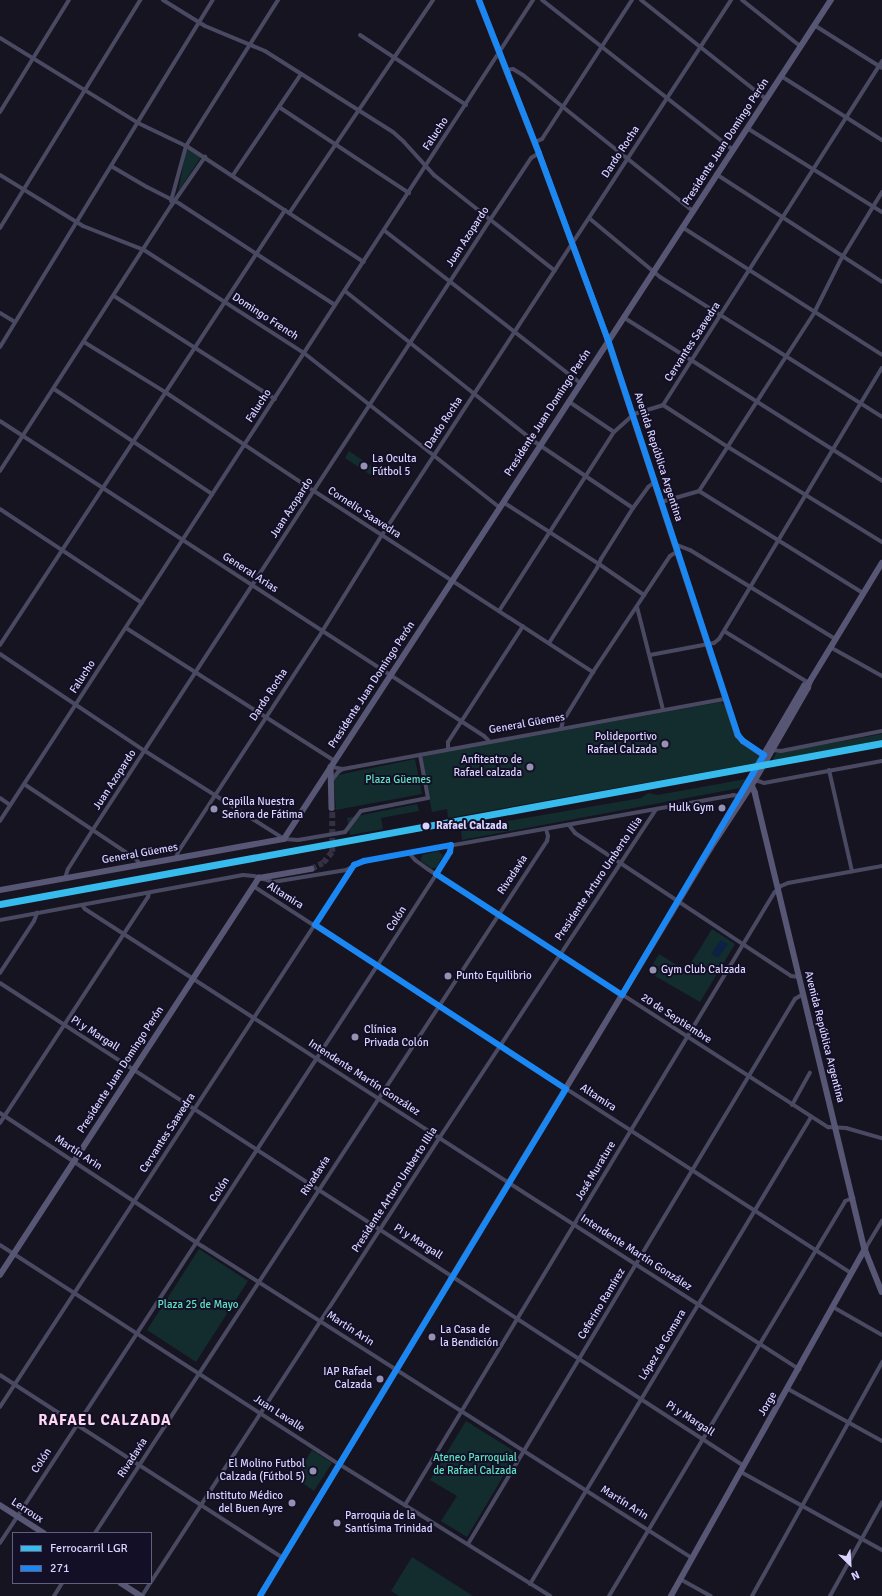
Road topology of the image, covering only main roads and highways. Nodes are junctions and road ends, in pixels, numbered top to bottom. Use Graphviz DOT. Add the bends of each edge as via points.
graph roads {
  1 [pos="479,0"];
  2 [pos="831,0"];
  3 [pos="608,340"];
  4 [pos="881,567"];
  5 [pos="809,683"];
  6 [pos="764,755"];
  7 [pos="331,767"];
  8 [pos="753,782"];
  9 [pos="332,808"];
  10 [pos="284,839"];
  11 [pos="710,849"];
  12 [pos="311,868"];
  13 [pos="0,890"];
  14 [pos="866,1249"];
  15 [pos="0,1275"];
  16 [pos="882,1292"];
  17 [pos="0,1505"];
  18 [pos="42,1532"];
  19 [pos="123,1584"];
  20 [pos="142,1596"];
  21 [pos="260,1596"];
  22 [pos="671,1596"];
  1 -- 3 [label="main road, Avenida República Argentina" via="573,242"];
  2 -- 3 [label="main road, Presidente Juan Domingo Perón"];
  3 -- 6 [label="main road, Avenida República Argentina" via="738,734 743,741"];
  3 -- 7 [label="main road, Presidente Juan Domingo Perón"];
  4 -- 5 [label="main road"];
  5 -- 6 [label="main road" via="804,686"];
  5 -- 8 [label="main road"];
  6 -- 11 [label="main road"];
  7 -- 9 [label="main road"];
  7 -- 10 [label="main road, Presidente Juan Domingo Perón"];
  8 -- 11 [label="main road"];
  8 -- 14 [label="main road, Avenida República Argentina"];
  10 -- 13 [label="main road, General Güemes"];
  11 -- 21 [label="main road"];
  12 -- 15 [label="main road, Presidente Juan Domingo Perón" via="259,878"];
  14 -- 16 [label="main road, Avenida República Argentina"];
  14 -- 22 [label="main road, Jorge"];
  17 -- 18 [label="main road, Lerroux"];
  19 -- 20 [label="main road"];
}
